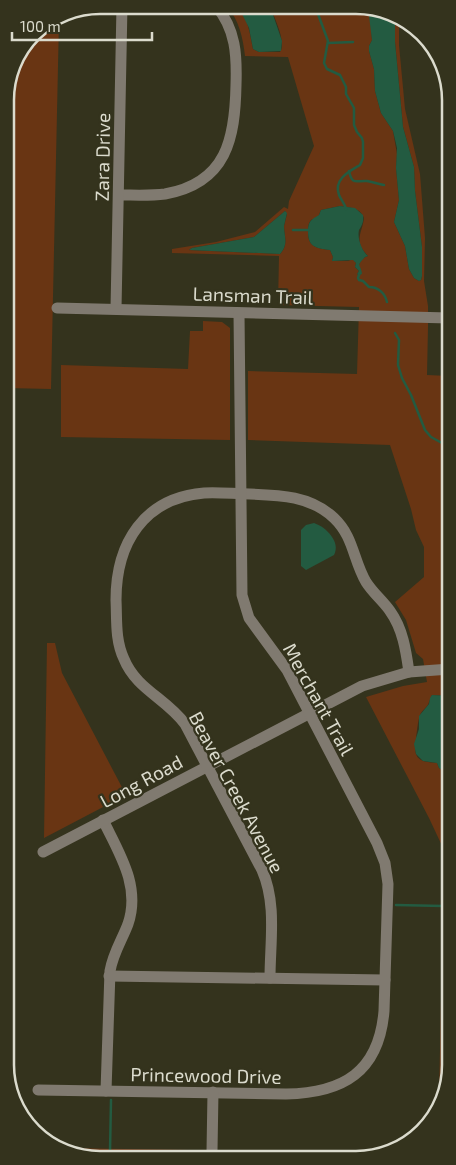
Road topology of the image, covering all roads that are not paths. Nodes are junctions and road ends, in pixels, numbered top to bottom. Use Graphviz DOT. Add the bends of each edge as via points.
graph roads {
  1 [pos="122,14"];
  2 [pos="222,14"];
  3 [pos="119,195"];
  4 [pos="56,308"];
  5 [pos="116,310"];
  6 [pos="239,313"];
  7 [pos="442,318"];
  8 [pos="240,494"];
  9 [pos="442,669"];
  10 [pos="409,672"];
  11 [pos="309,713"];
  12 [pos="207,766"];
  13 [pos="103,820"];
  14 [pos="43,852"];
  15 [pos="109,976"];
  16 [pos="270,978"];
  17 [pos="384,980"];
  18 [pos="365,1064"];
  19 [pos="38,1090"];
  20 [pos="106,1091"];
  21 [pos="213,1092"];
  22 [pos="212,1151"];
  1 -- 3 [label="street, Zara Drive"];
  2 -- 3 [label="street" via="236,49 235,116 226,152 207,175 180,190 156,195"];
  3 -- 5 [label="street, Zara Drive"];
  4 -- 5 [label="street, Lansman Trail"];
  5 -- 6 [label="street, Lansman Trail"];
  6 -- 7 [label="street, Lansman Trail"];
  6 -- 8 [label="street, Merchant Trail"];
  8 -- 10 [label="street, Beaver Creek Avenue" via="298,498 334,518 350,539 365,580 397,622"];
  8 -- 11 [label="street, Merchant Trail" via="240,585 246,612 283,664"];
  8 -- 12 [label="street, Beaver Creek Avenue" via="187,496 155,510 131,534 117,578 117,632 124,659 137,680 181,719"];
  9 -- 10 [label="street, Long Road"];
  10 -- 11 [label="street, Long Road" via="362,686"];
  11 -- 12 [label="street, Long Road"];
  11 -- 17 [label="street, Merchant Trail" via="385,863 388,884"];
  12 -- 13 [label="street, Long Road"];
  12 -- 16 [label="street, Beaver Creek Avenue" via="266,882 271,907"];
  13 -- 14 [label="street, Long Road"];
  13 -- 15 [label="street" via="126,866 132,897 130,918 112,959"];
  15 -- 16 [label="street"];
  15 -- 20 [label="street"];
  16 -- 17 [label="street"];
  17 -- 18 [label="street, Merchant Trail" via="381,1029"];
  18 -- 21 [label="street, Princewood Drive" via="346,1081 314,1092"];
  19 -- 20 [label="street, Princewood Drive"];
  20 -- 21 [label="street, Princewood Drive"];
  21 -- 22 [label="street"];
}
